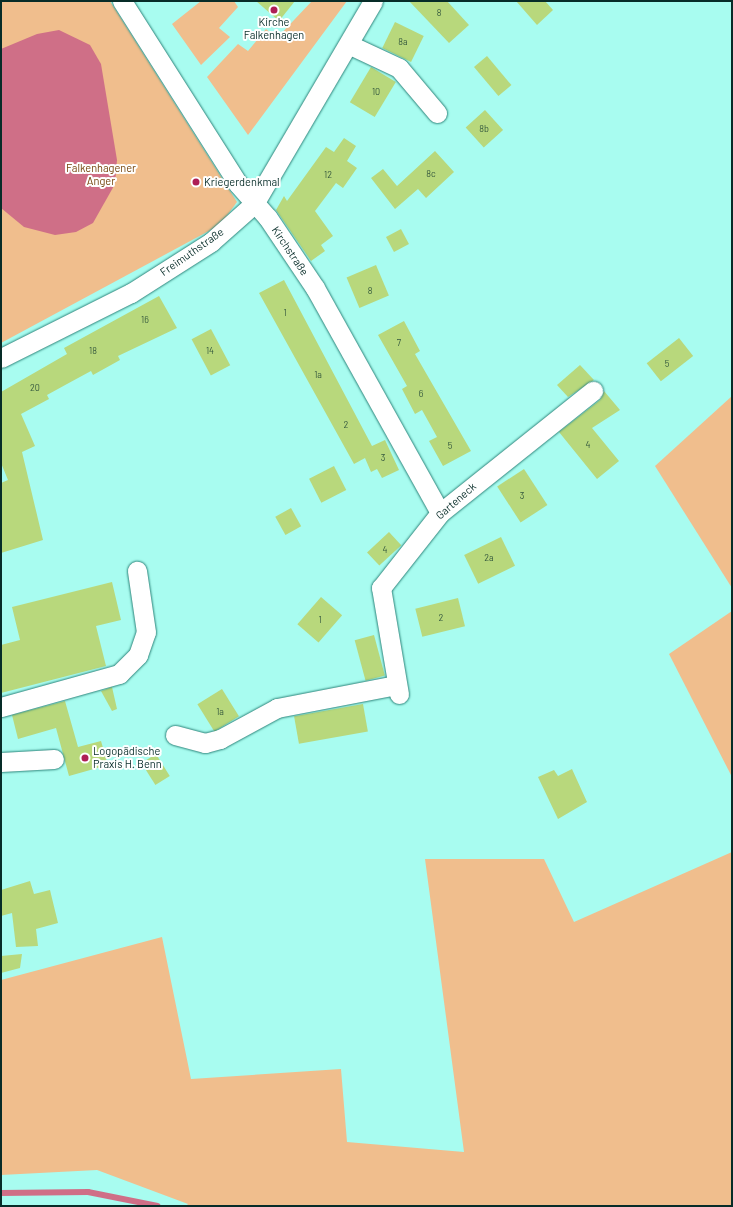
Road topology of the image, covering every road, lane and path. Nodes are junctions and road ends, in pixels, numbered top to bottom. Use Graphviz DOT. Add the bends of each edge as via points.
graph roads {
  1 [pos="122,1"];
  2 [pos="373,1"];
  3 [pos="350,45"];
  4 [pos="437,113"];
  5 [pos="254,204"];
  6 [pos="1,358"];
  7 [pos="593,391"];
  8 [pos="440,513"];
  9 [pos="137,571"];
  10 [pos="1,707"];
  11 [pos="175,735"];
  12 [pos="54,759"];
  13 [pos="1,762"];
  1 -- 5 [label="street, Kirchstraße" via="179,95"];
  2 -- 3 [label="street, Freimuthstraße"];
  3 -- 4 [label="street" via="399,68"];
  3 -- 5 [label="street, Freimuthstraße"];
  5 -- 6 [label="street, Freimuthstraße" via="211,242 131,293"];
  5 -- 8 [label="street, Kirchstraße" via="315,288"];
  7 -- 8 [label="street, Garteneck"];
  8 -- 11 [label="street, Garteneck" via="381,588 398,690 278,708 220,739 205,743"];
  9 -- 10 [label="street" via="146,632 138,655 119,674"];
  12 -- 13 [label="street"];
}
